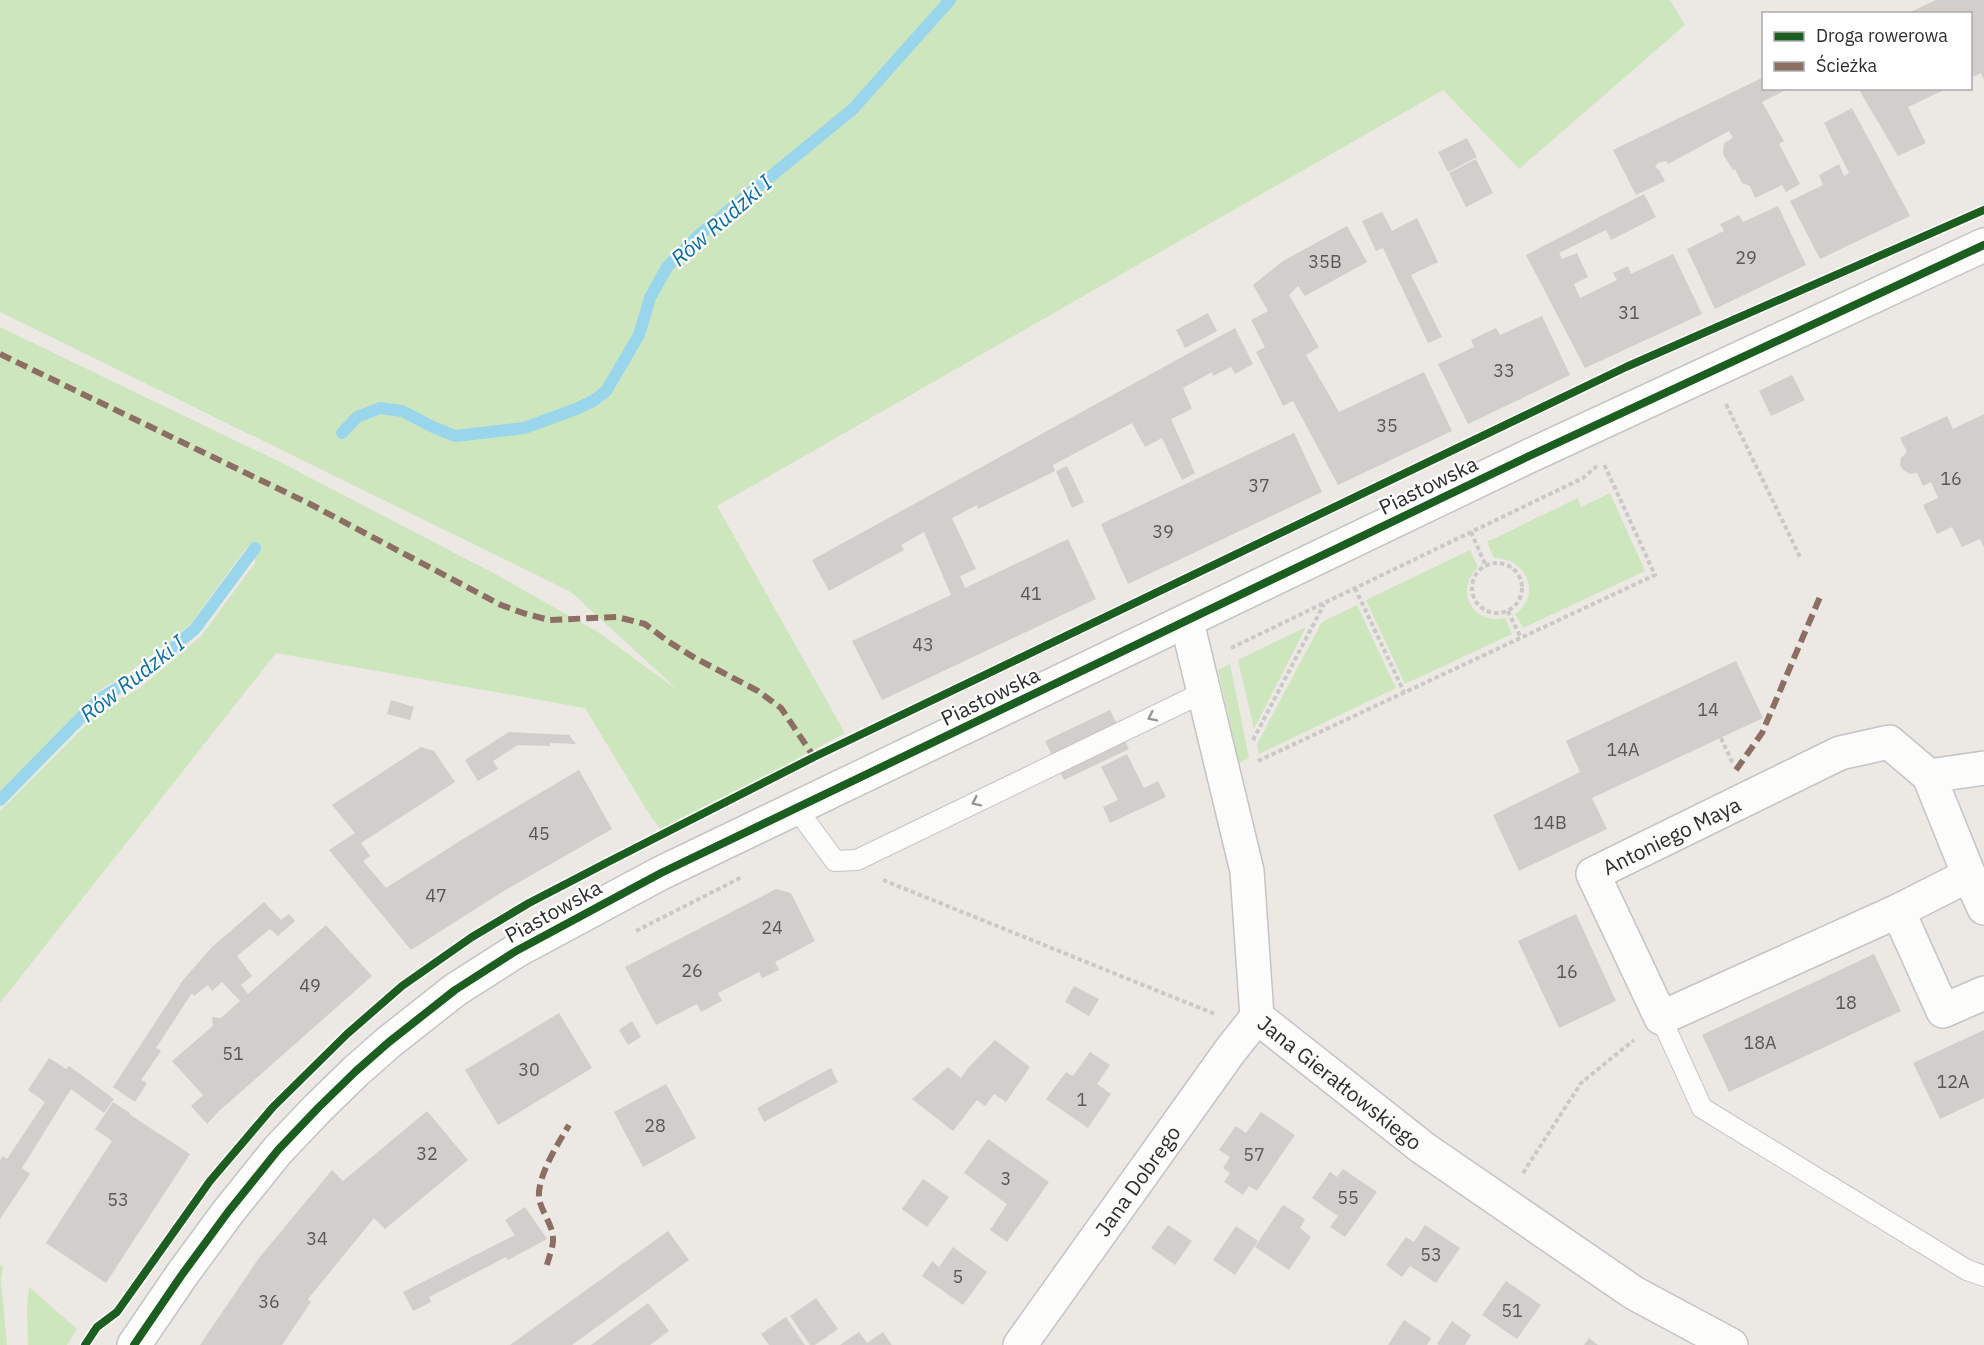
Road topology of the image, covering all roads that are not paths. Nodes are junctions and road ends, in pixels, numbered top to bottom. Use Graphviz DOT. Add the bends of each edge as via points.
graph roads {
  1 [pos="1984,245"];
  2 [pos="1187,621"];
  3 [pos="1204,692"];
  4 [pos="1984,768"];
  5 [pos="1929,776"];
  6 [pos="796,808"];
  7 [pos="1969,875"];
  8 [pos="1984,908"];
  9 [pos="1898,911"];
  10 [pos="1984,993"];
  11 [pos="1257,1017"];
  12 [pos="1661,1018"];
  13 [pos="1984,1276"];
  14 [pos="134,1345"];
  15 [pos="1020,1345"];
  16 [pos="1731,1345"];
  1 -- 2 [label="street, Piastowska" via="1525,458"];
  2 -- 3 [label="street, Jana Gierałtowskiego"];
  2 -- 6 [label="street, Piastowska"];
  3 -- 6 [label="lane, one-way" via="857,860 835,861"];
  3 -- 11 [label="street, Jana Gierałtowskiego" via="1247,871"];
  4 -- 5 [label="street"];
  5 -- 7 [label="street, Antoniego Maya"];
  5 -- 12 [label="street, Antoniego Maya" via="1888,742 1840,753 1593,874"];
  6 -- 14 [label="street, Piastowska" via="661,873 516,951 455,990 389,1042 278,1150 210,1236"];
  7 -- 8 [label="street, Antoniego Maya"];
  7 -- 9 [label="street"];
  9 -- 10 [label="street" via="1943,1011"];
  9 -- 12 [label="street"];
  11 -- 15 [label="street, Jana Dobrego"];
  11 -- 16 [label="street, Jana Gierałtowskiego" via="1423,1148 1634,1293"];
  12 -- 13 [label="lane" via="1702,1108 1967,1270"];
}
